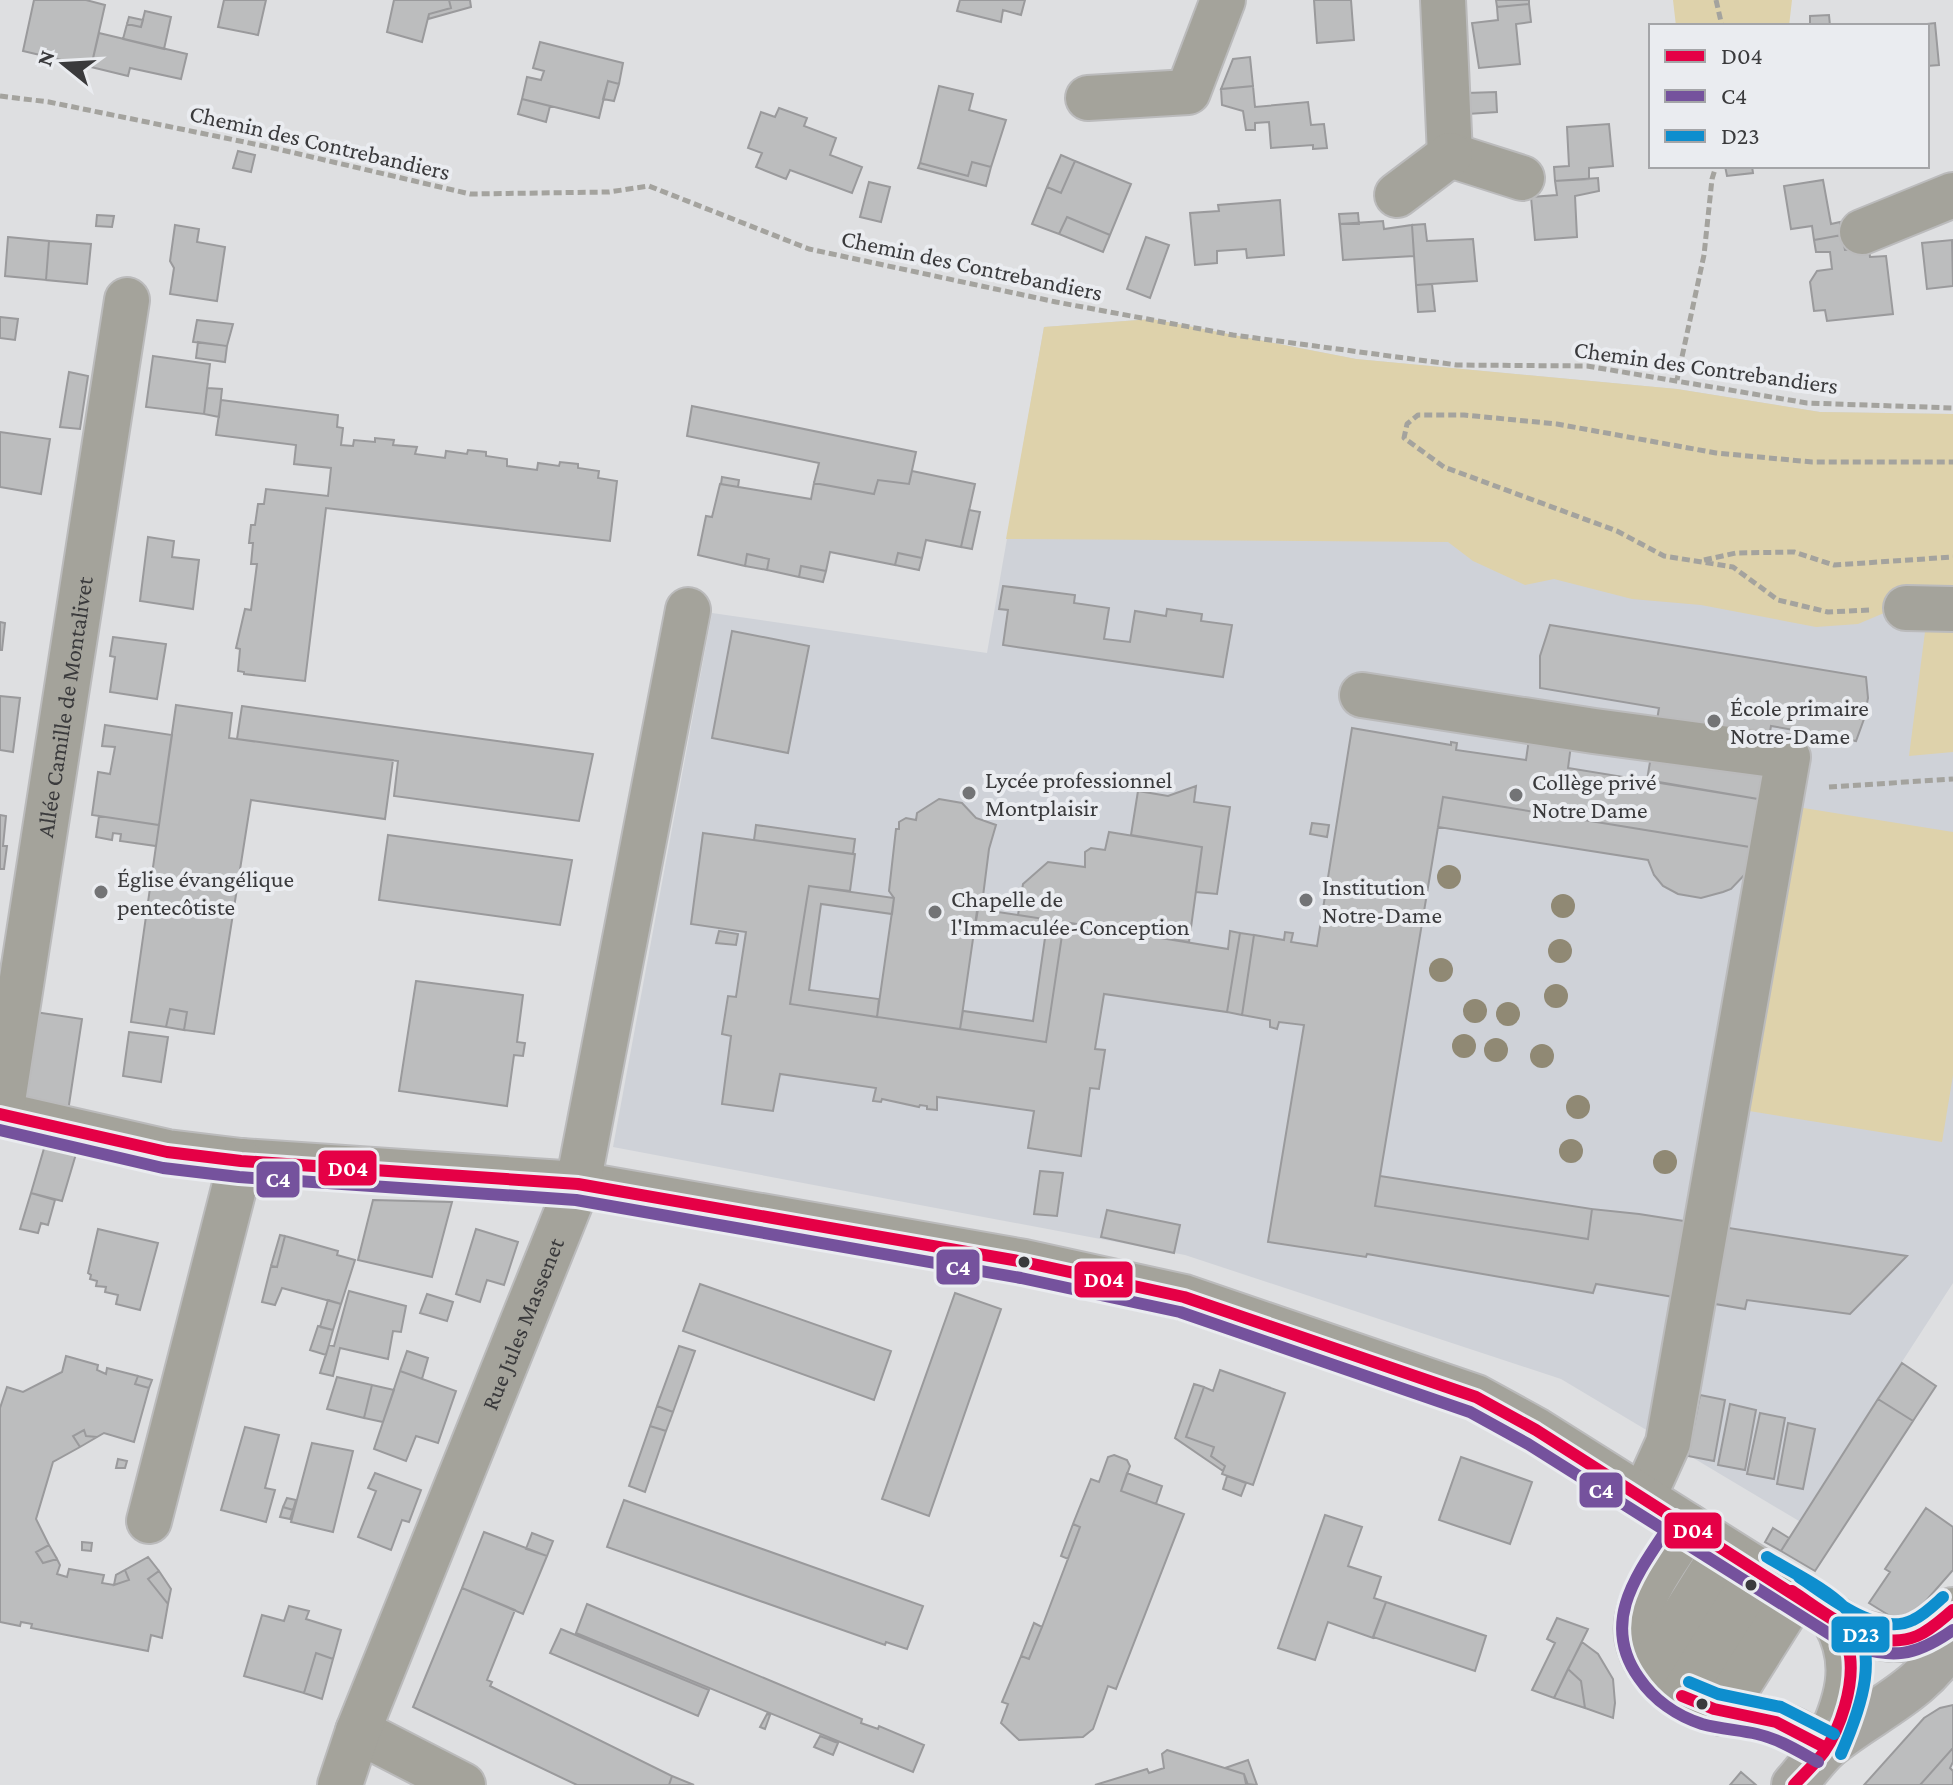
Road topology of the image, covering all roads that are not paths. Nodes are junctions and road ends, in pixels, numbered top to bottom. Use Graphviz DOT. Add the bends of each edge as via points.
graph roads {
  1 [pos="1223,0"];
  2 [pos="1443,0"];
  3 [pos="1088,98"];
  4 [pos="1450,155"];
  5 [pos="1522,178"];
  6 [pos="1397,195"];
  7 [pos="1953,195"];
  8 [pos="1862,232"];
  9 [pos="127,300"];
  10 [pos="1906,608"];
  11 [pos="1953,609"];
  12 [pos="688,610"];
  13 [pos="1362,695"];
  14 [pos="0,1114"];
  15 [pos="241,1161"];
  16 [pos="578,1184"];
  17 [pos="1643,1498"];
  18 [pos="149,1521"];
  19 [pos="1688,1526"];
  20 [pos="1742,1560"];
  21 [pos="1796,1594"];
  22 [pos="1953,1610"];
  23 [pos="1835,1621"];
  24 [pos="1951,1649"];
  25 [pos="1685,1692"];
  26 [pos="358,1731"];
  27 [pos="1826,1748"];
  28 [pos="340,1785"];
  29 [pos="463,1785"];
  30 [pos="1794,1785"];
  1 -- 3 [label="street" via="1188,92"];
  2 -- 4 [label="street"];
  4 -- 5 [label="street"];
  4 -- 6 [label="street"];
  7 -- 8 [label="street"];
  9 -- 14 [label="street, Allée Camille de Montalivet"];
  10 -- 11 [label="street"];
  12 -- 16 [label="street, Rue Jules Massenet"];
  13 -- 17 [label="street" via="1788,757 1668,1443"];
  14 -- 15 [label="street" via="167,1152"];
  15 -- 16 [label="street"];
  15 -- 18 [label="street"];
  16 -- 17 [label="street" via="1024,1262 1184,1297 1476,1397"];
  16 -- 26 [label="street, Rue Jules Massenet"];
  17 -- 19 [label="street"];
  19 -- 20 [label="street"];
  19 -- 25 [label="street" via="1645,1598 1636,1631"];
  20 -- 21 [label="street"];
  20 -- 25 [label="street"];
  21 -- 23 [label="street"];
  21 -- 25 [label="street"];
  22 -- 23 [label="street" via="1917,1636 1892,1641"];
  23 -- 27 [label="street" via="1850,1656 1849,1683"];
  24 -- 27 [label="main road" via="1907,1693"];
  25 -- 27 [label="street" via="1769,1720"];
  26 -- 28 [label="street, Rue Jules Massenet"];
  26 -- 29 [label="street"];
  27 -- 30 [label="main road"];
}
